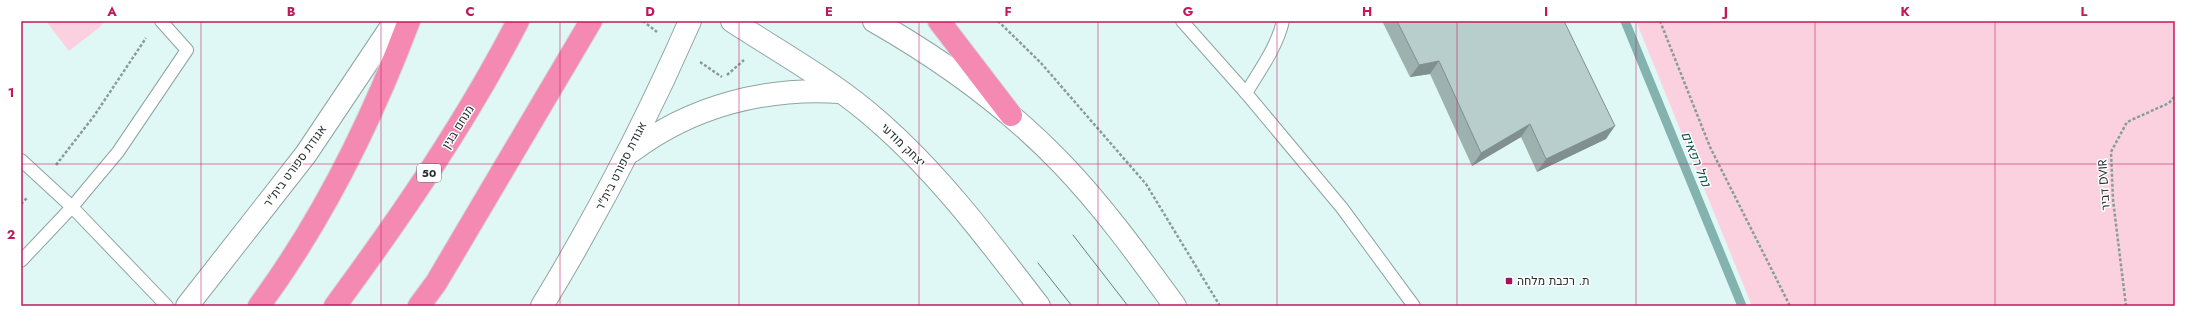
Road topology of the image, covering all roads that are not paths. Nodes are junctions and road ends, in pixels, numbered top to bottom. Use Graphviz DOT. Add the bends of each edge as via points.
graph roads {
  1 [pos="161,21"];
  2 [pos="395,21"];
  3 [pos="409,21"];
  4 [pos="591,21"];
  5 [pos="690,21"];
  6 [pos="732,21"];
  7 [pos="874,21"];
  8 [pos="939,21"];
  9 [pos="1182,21"];
  10 [pos="1283,21"];
  11 [pos="515,27"];
  12 [pos="841,92"];
  13 [pos="1246,92"];
  14 [pos="1011,115"];
  15 [pos="628,154"];
  16 [pos="21,160"];
  17 [pos="72,207"];
  18 [pos="21,261"];
  19 [pos="167,306"];
  20 [pos="188,306"];
  21 [pos="259,306"];
  22 [pos="335,306"];
  23 [pos="419,306"];
  24 [pos="542,306"];
  25 [pos="1039,306"];
  26 [pos="1175,306"];
  27 [pos="1414,306"];
  1 -- 17 [label="lane" via="187,50 118,152"];
  2 -- 20 [label="main road, אגודת ספורט בית\"ר" via="306,154"];
  3 -- 21 [label="highway" via="384,86 341,175 285,271"];
  4 -- 23 [label="highway" via="436,283"];
  5 -- 15 [label="main road, אגודת ספורט בית\"ר"];
  6 -- 12 [label="main road, יצחק מודעי"];
  7 -- 14 [label="main road" via="914,43"];
  8 -- 14 [label="highway"];
  9 -- 13 [label="lane"];
  10 -- 13 [label="lane" via="1264,64"];
  11 -- 22 [label="highway, מנחם בגין / 50" via="484,86 415,195"];
  12 -- 15 [label="main road" via="788,92 758,96 706,110 672,124"];
  12 -- 25 [label="main road, יצחק מודעי" via="877,120 939,180"];
  13 -- 27 [label="lane" via="1342,208"];
  14 -- 26 [label="main road" via="1060,161 1089,194"];
  15 -- 24 [label="main road, אגודת ספורט בית\"ר" via="585,236"];
  16 -- 17 [label="lane"];
  17 -- 18 [label="lane"];
  17 -- 19 [label="lane"];
}
